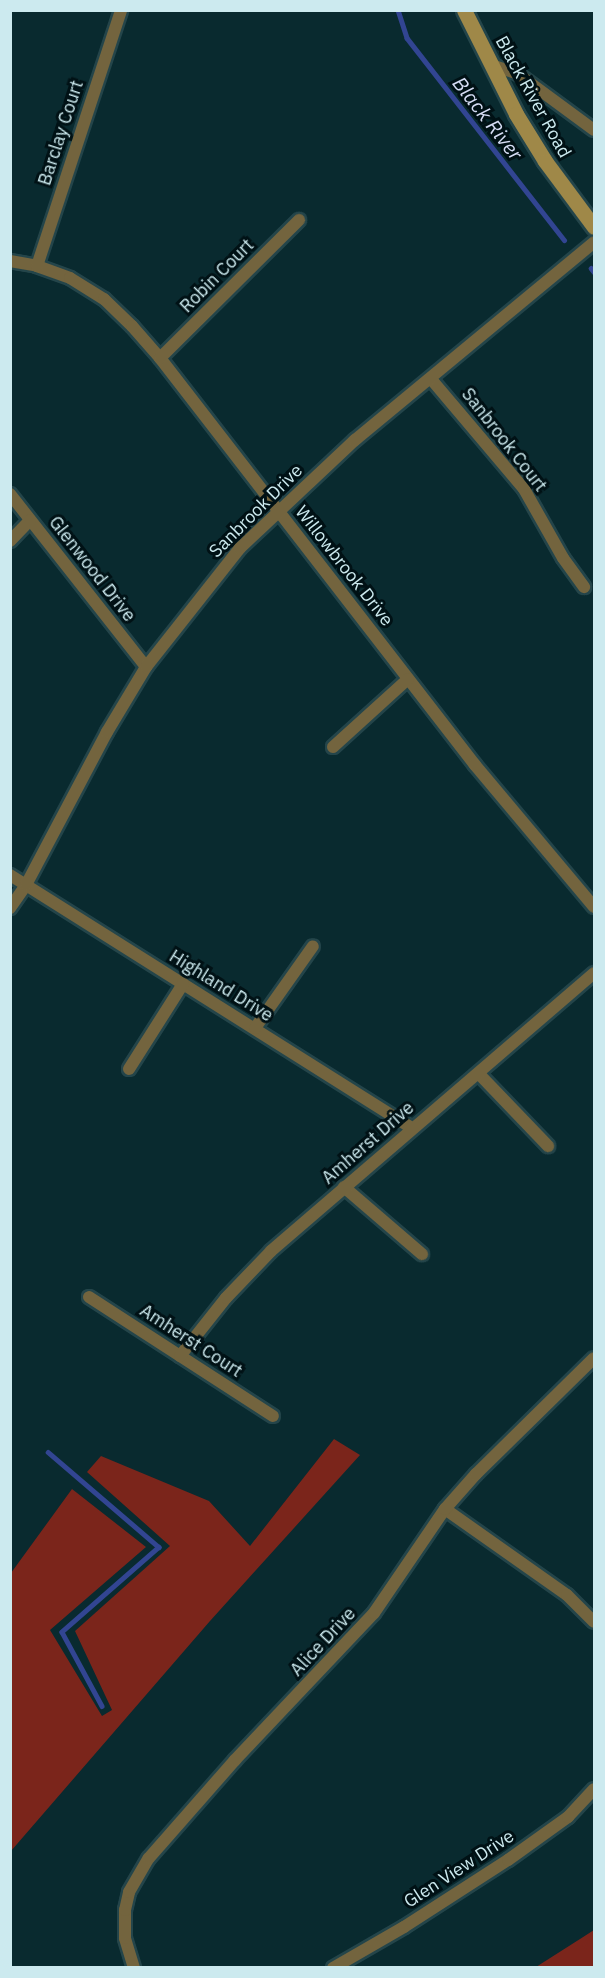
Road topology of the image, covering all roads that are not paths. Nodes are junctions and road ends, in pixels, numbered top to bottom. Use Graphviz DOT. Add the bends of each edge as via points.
graph roads {
  1 [pos="121,10"];
  2 [pos="464,10"];
  3 [pos="491,65"];
  4 [pos="594,110"];
  5 [pos="590,126"];
  6 [pos="299,220"];
  7 [pos="594,227"];
  8 [pos="594,242"];
  9 [pos="10,261"];
  10 [pos="37,266"];
  11 [pos="160,358"];
  12 [pos="431,379"];
  13 [pos="10,494"];
  14 [pos="278,510"];
  15 [pos="30,520"];
  16 [pos="10,541"];
  17 [pos="584,587"];
  18 [pos="146,667"];
  19 [pos="408,679"];
  20 [pos="333,747"];
  21 [pos="10,875"];
  22 [pos="26,885"];
  23 [pos="594,907"];
  24 [pos="10,908"];
  25 [pos="313,946"];
  26 [pos="594,973"];
  27 [pos="183,984"];
  28 [pos="255,1028"];
  29 [pos="129,1069"];
  30 [pos="479,1074"];
  31 [pos="412,1128"];
  32 [pos="548,1146"];
  33 [pos="344,1187"];
  34 [pos="422,1254"];
  35 [pos="89,1297"];
  36 [pos="180,1356"];
  37 [pos="594,1358"];
  38 [pos="273,1416"];
  39 [pos="445,1509"];
  40 [pos="594,1622"];
  41 [pos="594,1789"];
  42 [pos="134,1968"];
  43 [pos="333,1968"];
  1 -- 10 [label="street, Barclay Court"];
  2 -- 3 [label="street, Black River Road"];
  3 -- 5 [label="street" via="518,74"];
  3 -- 7 [label="street, Black River Road" via="545,161"];
  4 -- 5 [label="street"];
  6 -- 11 [label="street, Robin Court"];
  8 -- 12 [label="street, Sanbrook Drive"];
  9 -- 10 [label="street, Willowbrook Drive"];
  10 -- 11 [label="street, Willowbrook Drive" via="70,278 104,299"];
  11 -- 14 [label="street, Willowbrook Drive"];
  12 -- 14 [label="street, Sanbrook Drive" via="355,440"];
  12 -- 17 [label="street, Sanbrook Court" via="524,489"];
  13 -- 15 [label="street, Glenwood Drive"];
  14 -- 18 [label="street, Sanbrook Drive" via="240,548"];
  14 -- 19 [label="street, Willowbrook Drive"];
  15 -- 16 [label="street"];
  15 -- 18 [label="street, Glenwood Drive"];
  18 -- 22 [label="street, Sanbrook Drive"];
  19 -- 20 [label="street"];
  19 -- 23 [label="street, Willowbrook Drive"];
  21 -- 22 [label="street, Highland Drive"];
  22 -- 24 [label="street, Sanbrook Drive"];
  22 -- 27 [label="street, Highland Drive"];
  25 -- 28 [label="street"];
  26 -- 30 [label="street, Amherst Drive"];
  27 -- 28 [label="street, Highland Drive"];
  27 -- 29 [label="street"];
  28 -- 31 [label="street, Highland Drive"];
  30 -- 31 [label="street, Amherst Drive"];
  30 -- 32 [label="street"];
  31 -- 33 [label="street, Amherst Drive"];
  33 -- 34 [label="street"];
  33 -- 36 [label="street, Amherst Drive" via="244,1278"];
  35 -- 36 [label="street, Amherst Court"];
  36 -- 38 [label="street, Amherst Court"];
  37 -- 39 [label="street, Alice Drive"];
  39 -- 40 [label="street" via="567,1595"];
  39 -- 42 [label="street, Alice Drive" via="374,1613 149,1857 124,1910 125,1938"];
  41 -- 43 [label="street, Glen View Drive" via="568,1817 508,1860"];
}
